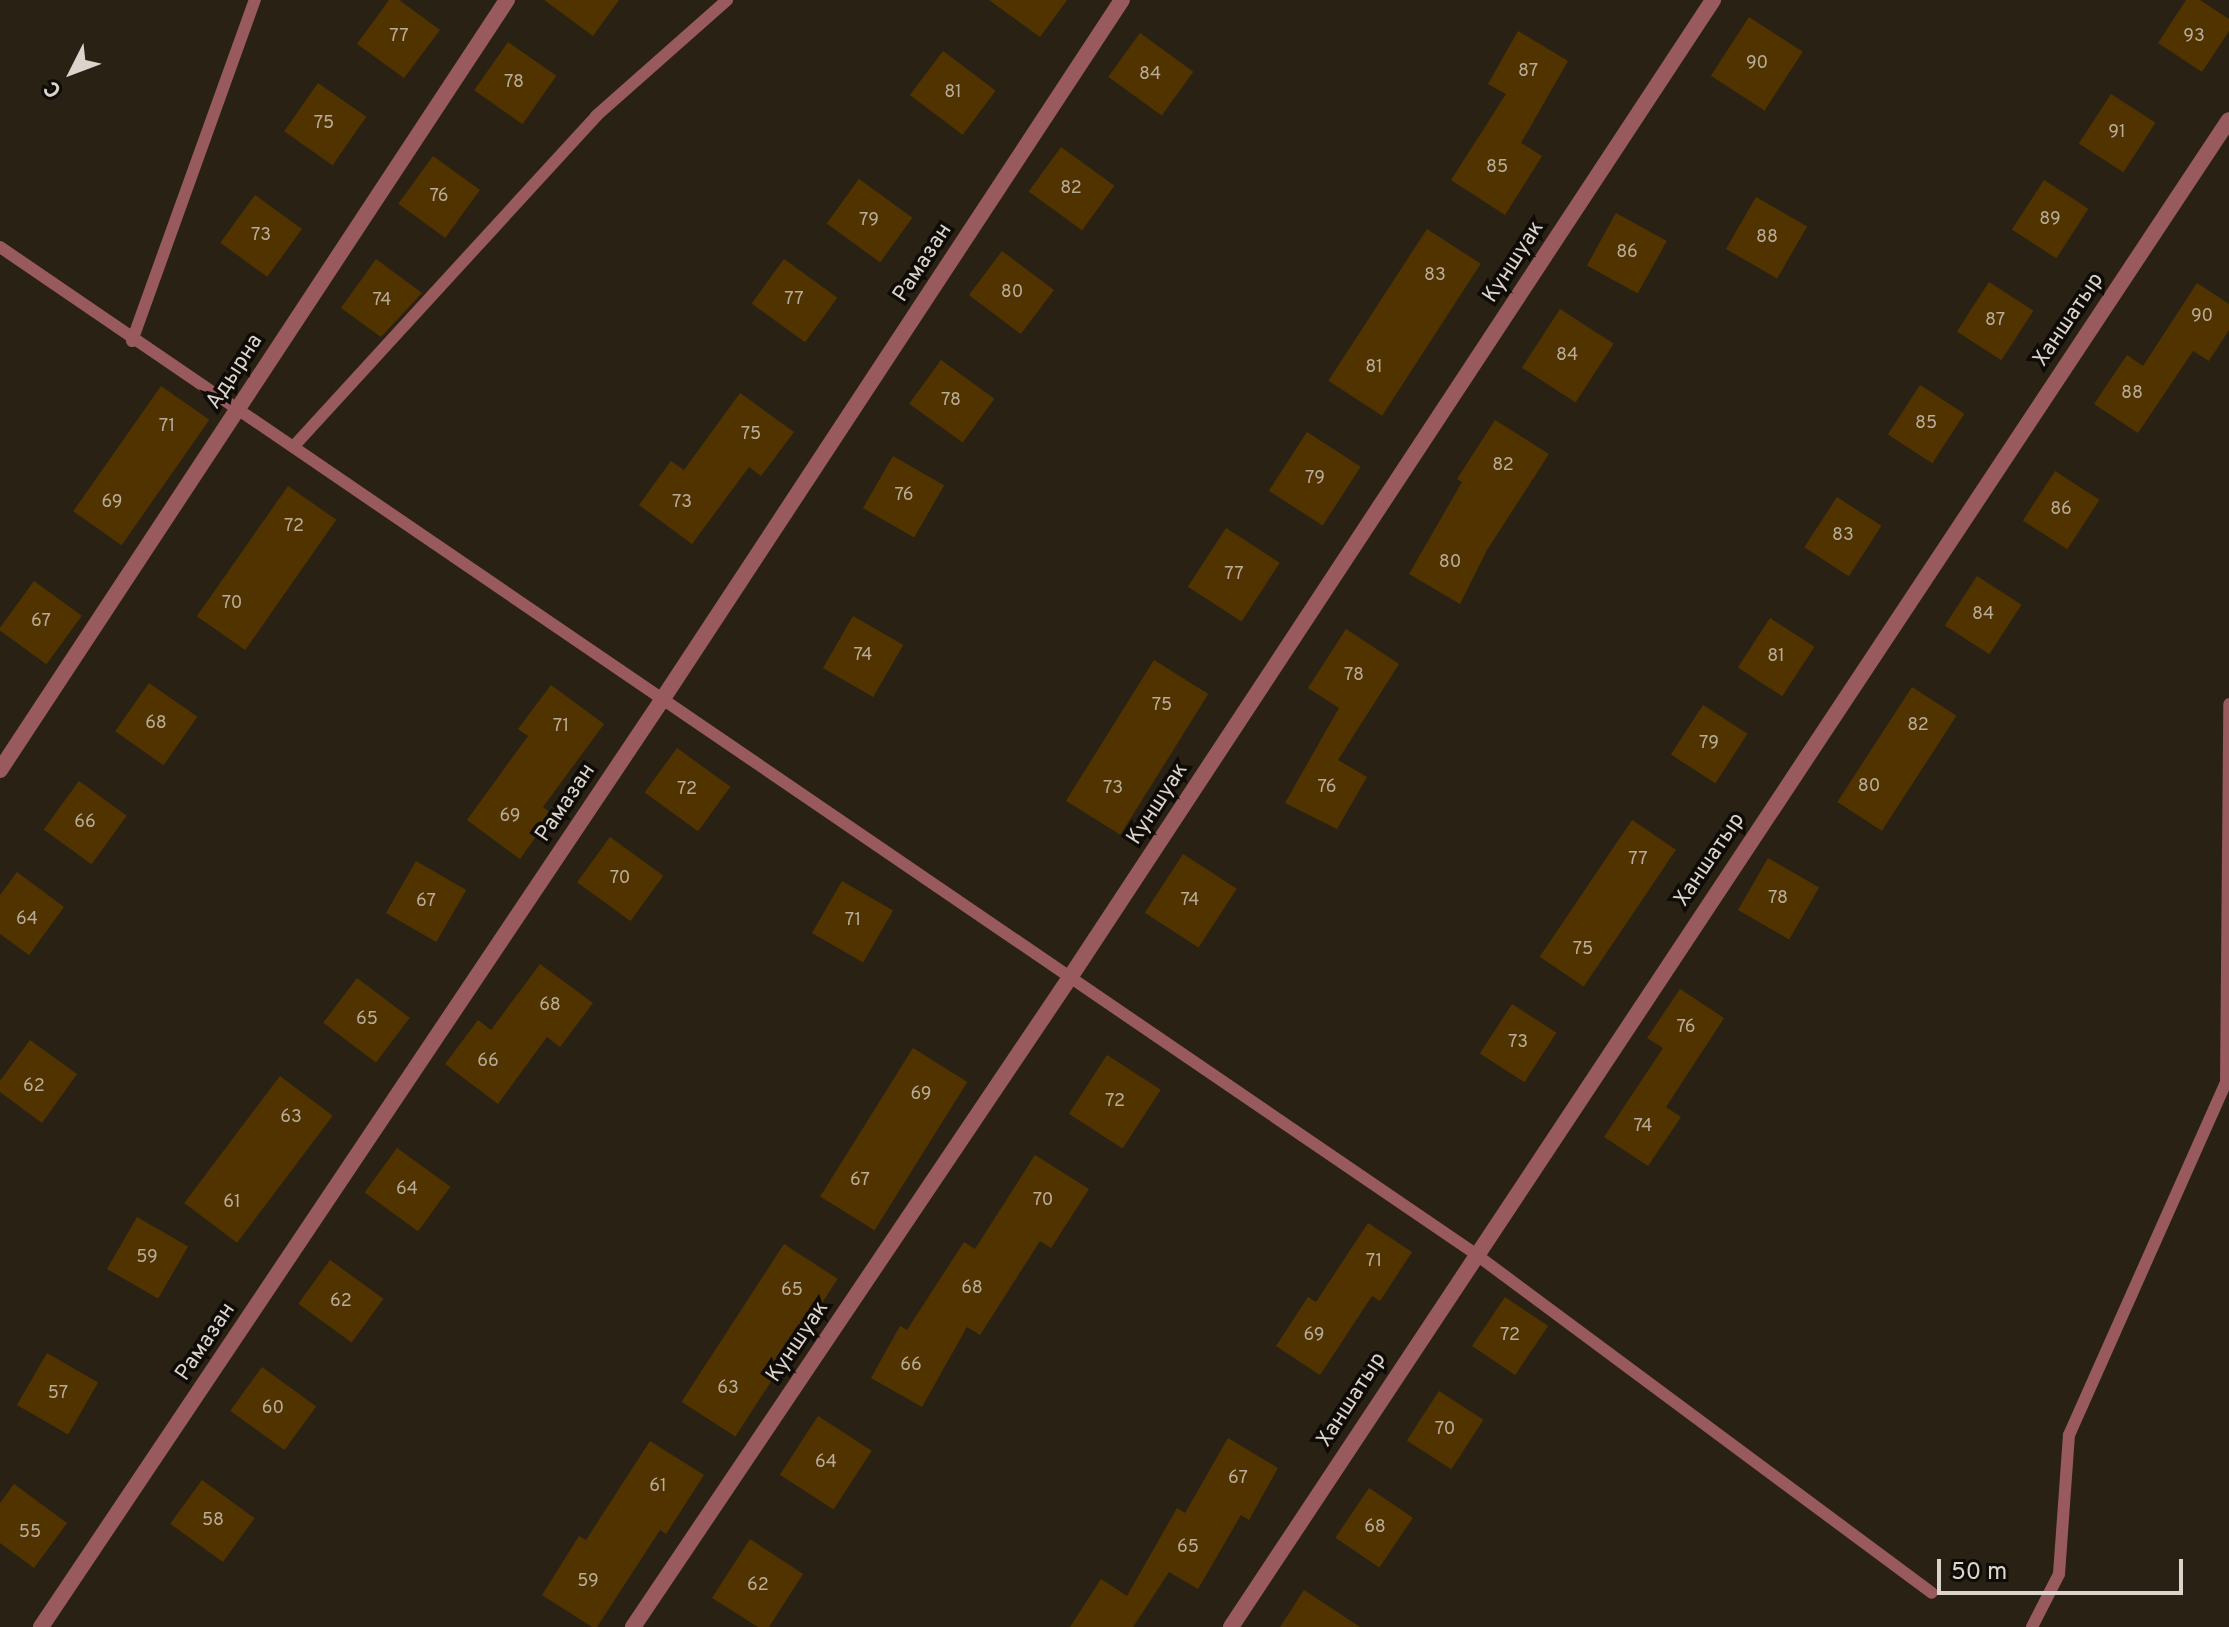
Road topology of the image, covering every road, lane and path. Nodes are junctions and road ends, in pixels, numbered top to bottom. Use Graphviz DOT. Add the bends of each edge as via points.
graph roads {
  1 [pos="255,0"];
  2 [pos="507,0"];
  3 [pos="727,0"];
  4 [pos="1122,0"];
  5 [pos="1713,0"];
  6 [pos="2229,120"];
  7 [pos="0,247"];
  8 [pos="132,341"];
  9 [pos="238,407"];
  10 [pos="294,446"];
  11 [pos="660,703"];
  12 [pos="2229,704"];
  13 [pos="0,770"];
  14 [pos="1069,979"];
  15 [pos="1474,1253"];
  16 [pos="1932,1593"];
  17 [pos="41,1627"];
  18 [pos="633,1627"];
  19 [pos="1231,1627"];
  20 [pos="2032,1627"];
  1 -- 8 [label="lane"];
  2 -- 9 [label="street, Адырна"];
  3 -- 10 [label="lane" via="596,116"];
  4 -- 11 [label="street, Рамазан"];
  5 -- 14 [label="street, Куншуак"];
  6 -- 15 [label="street, Ханшатыр"];
  7 -- 8 [label="lane"];
  8 -- 9 [label="lane"];
  9 -- 10 [label="lane"];
  9 -- 13 [label="street, Адырна"];
  10 -- 11 [label="lane"];
  11 -- 14 [label="lane"];
  11 -- 17 [label="street, Рамазан"];
  12 -- 20 [label="lane" via="2226,1083 2069,1435 2059,1574"];
  14 -- 15 [label="lane"];
  14 -- 18 [label="street, Куншуак"];
  15 -- 16 [label="lane"];
  15 -- 19 [label="street, Ханшатыр"];
}
